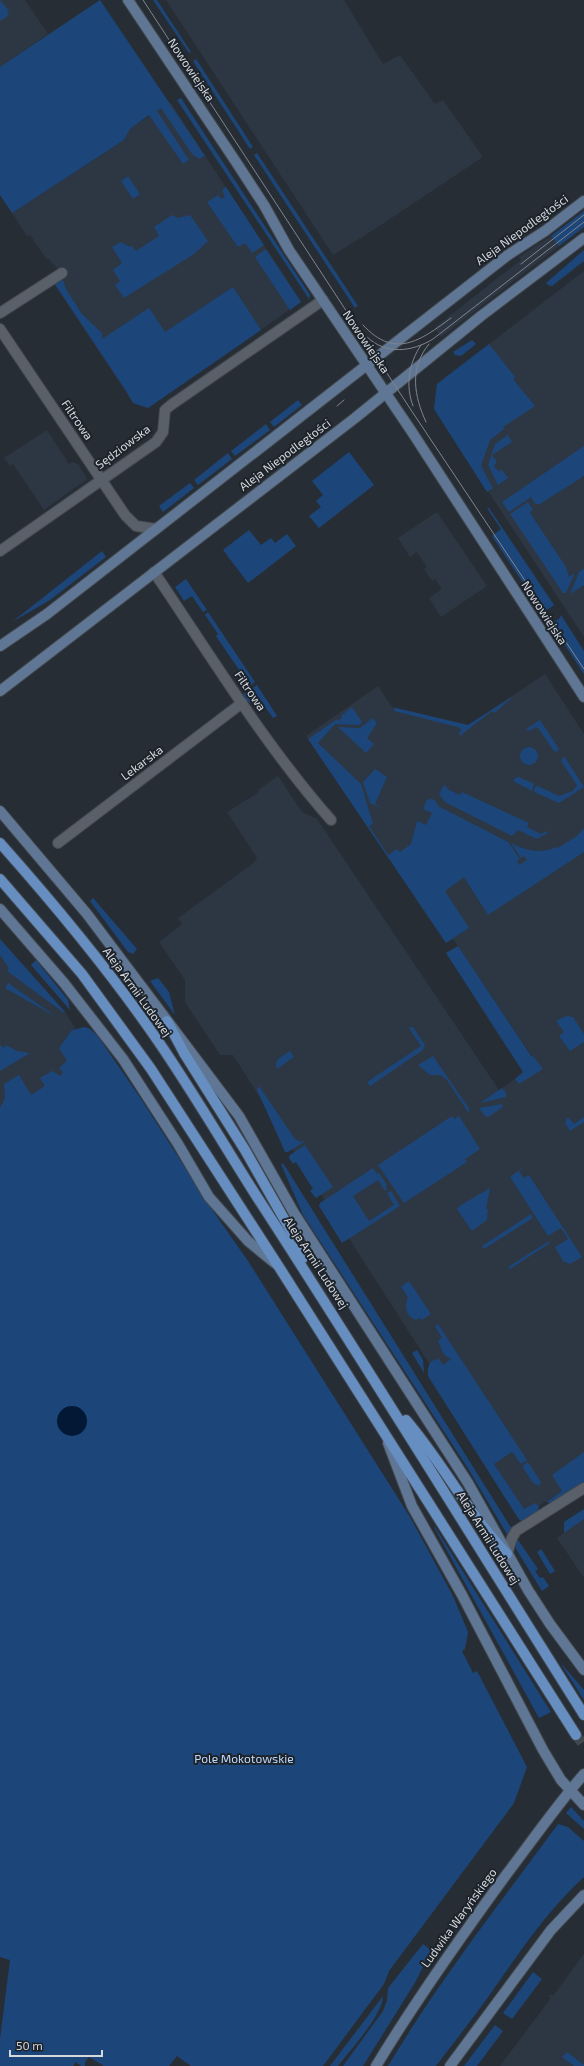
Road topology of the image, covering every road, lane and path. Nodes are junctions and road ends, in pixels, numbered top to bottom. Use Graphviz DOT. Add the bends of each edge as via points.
graph roads {
  1 [pos="128,0"];
  2 [pos="584,201"];
  3 [pos="584,238"];
  4 [pos="62,273"];
  5 [pos="323,300"];
  6 [pos="0,313"];
  7 [pos="0,329"];
  8 [pos="367,366"];
  9 [pos="385,393"];
  10 [pos="101,479"];
  11 [pos="156,529"];
  12 [pos="0,551"];
  13 [pos="154,572"];
  14 [pos="0,646"];
  15 [pos="0,691"];
  16 [pos="584,697"];
  17 [pos="242,703"];
  18 [pos="0,811"];
  19 [pos="331,820"];
  20 [pos="0,843"];
  21 [pos="58,843"];
  22 [pos="0,879"];
  23 [pos="0,909"];
  24 [pos="167,1021"];
  25 [pos="279,1267"];
  26 [pos="311,1279"];
  27 [pos="386,1397"];
  28 [pos="384,1434"];
  29 [pos="584,1488"];
  30 [pos="507,1554"];
  31 [pos="584,1670"];
  32 [pos="584,1715"];
  33 [pos="576,1735"];
  34 [pos="584,1774"];
  35 [pos="570,1790"];
  36 [pos="584,1805"];
  37 [pos="584,1895"];
  38 [pos="376,2066"];
  39 [pos="450,2066"];
  1 -- 5 [label="main road, Nowowiejska" via="240,168"];
  2 -- 8 [label="main road, Aleja Niepodległości" via="508,255"];
  3 -- 9 [label="main road, Aleja Niepodległości"];
  4 -- 6 [label="street"];
  5 -- 8 [label="main road, Nowowiejska"];
  5 -- 10 [label="street, Sędziowska" via="171,405 165,410 163,432 156,442"];
  7 -- 10 [label="street, Filtrowa"];
  8 -- 9 [label="main road, Nowowiejska"];
  8 -- 11 [label="main road, Aleja Niepodległości"];
  9 -- 13 [label="main road, Aleja Niepodległości"];
  9 -- 16 [label="main road, Nowowiejska"];
  10 -- 11 [label="street, Filtrowa" via="132,523"];
  10 -- 12 [label="street, Sędziowska"];
  11 -- 14 [label="main road, Aleja Niepodległości"];
  13 -- 15 [label="main road, Aleja Niepodległości"];
  13 -- 17 [label="street, Filtrowa"];
  17 -- 19 [label="street, Filtrowa" via="304,790"];
  17 -- 21 [label="street, Lekarska"];
  18 -- 24 [label="main road" via="83,908"];
  20 -- 26 [label="main road, Aleja Armii Ludowej" via="87,945 153,1034"];
  22 -- 25 [label="main road" via="82,974 113,1016 151,1069"];
  23 -- 25 [label="main road" via="69,989 123,1059 209,1197 248,1241"];
  24 -- 26 [label="main road" via="291,1231"];
  24 -- 30 [label="main road" via="239,1116 298,1220 468,1483"];
  25 -- 28 [label="main road"];
  26 -- 27 [label="main road, Aleja Armii Ludowej"];
  27 -- 30 [label="main road" via="417,1433 480,1522"];
  27 -- 32 [label="main road, Aleja Armii Ludowej"];
  28 -- 33 [label="main road"];
  28 -- 35 [label="main road" via="412,1506 462,1595 542,1750"];
  29 -- 30 [label="street" via="516,1531"];
  30 -- 31 [label="main road" via="550,1624"];
  34 -- 35 [label="main road, Ludwika Waryńskiego"];
  35 -- 36 [label="main road"];
  35 -- 38 [label="main road, Ludwika Waryńskiego" via="427,1985"];
  37 -- 39 [label="main road" via="551,1930"];
}
